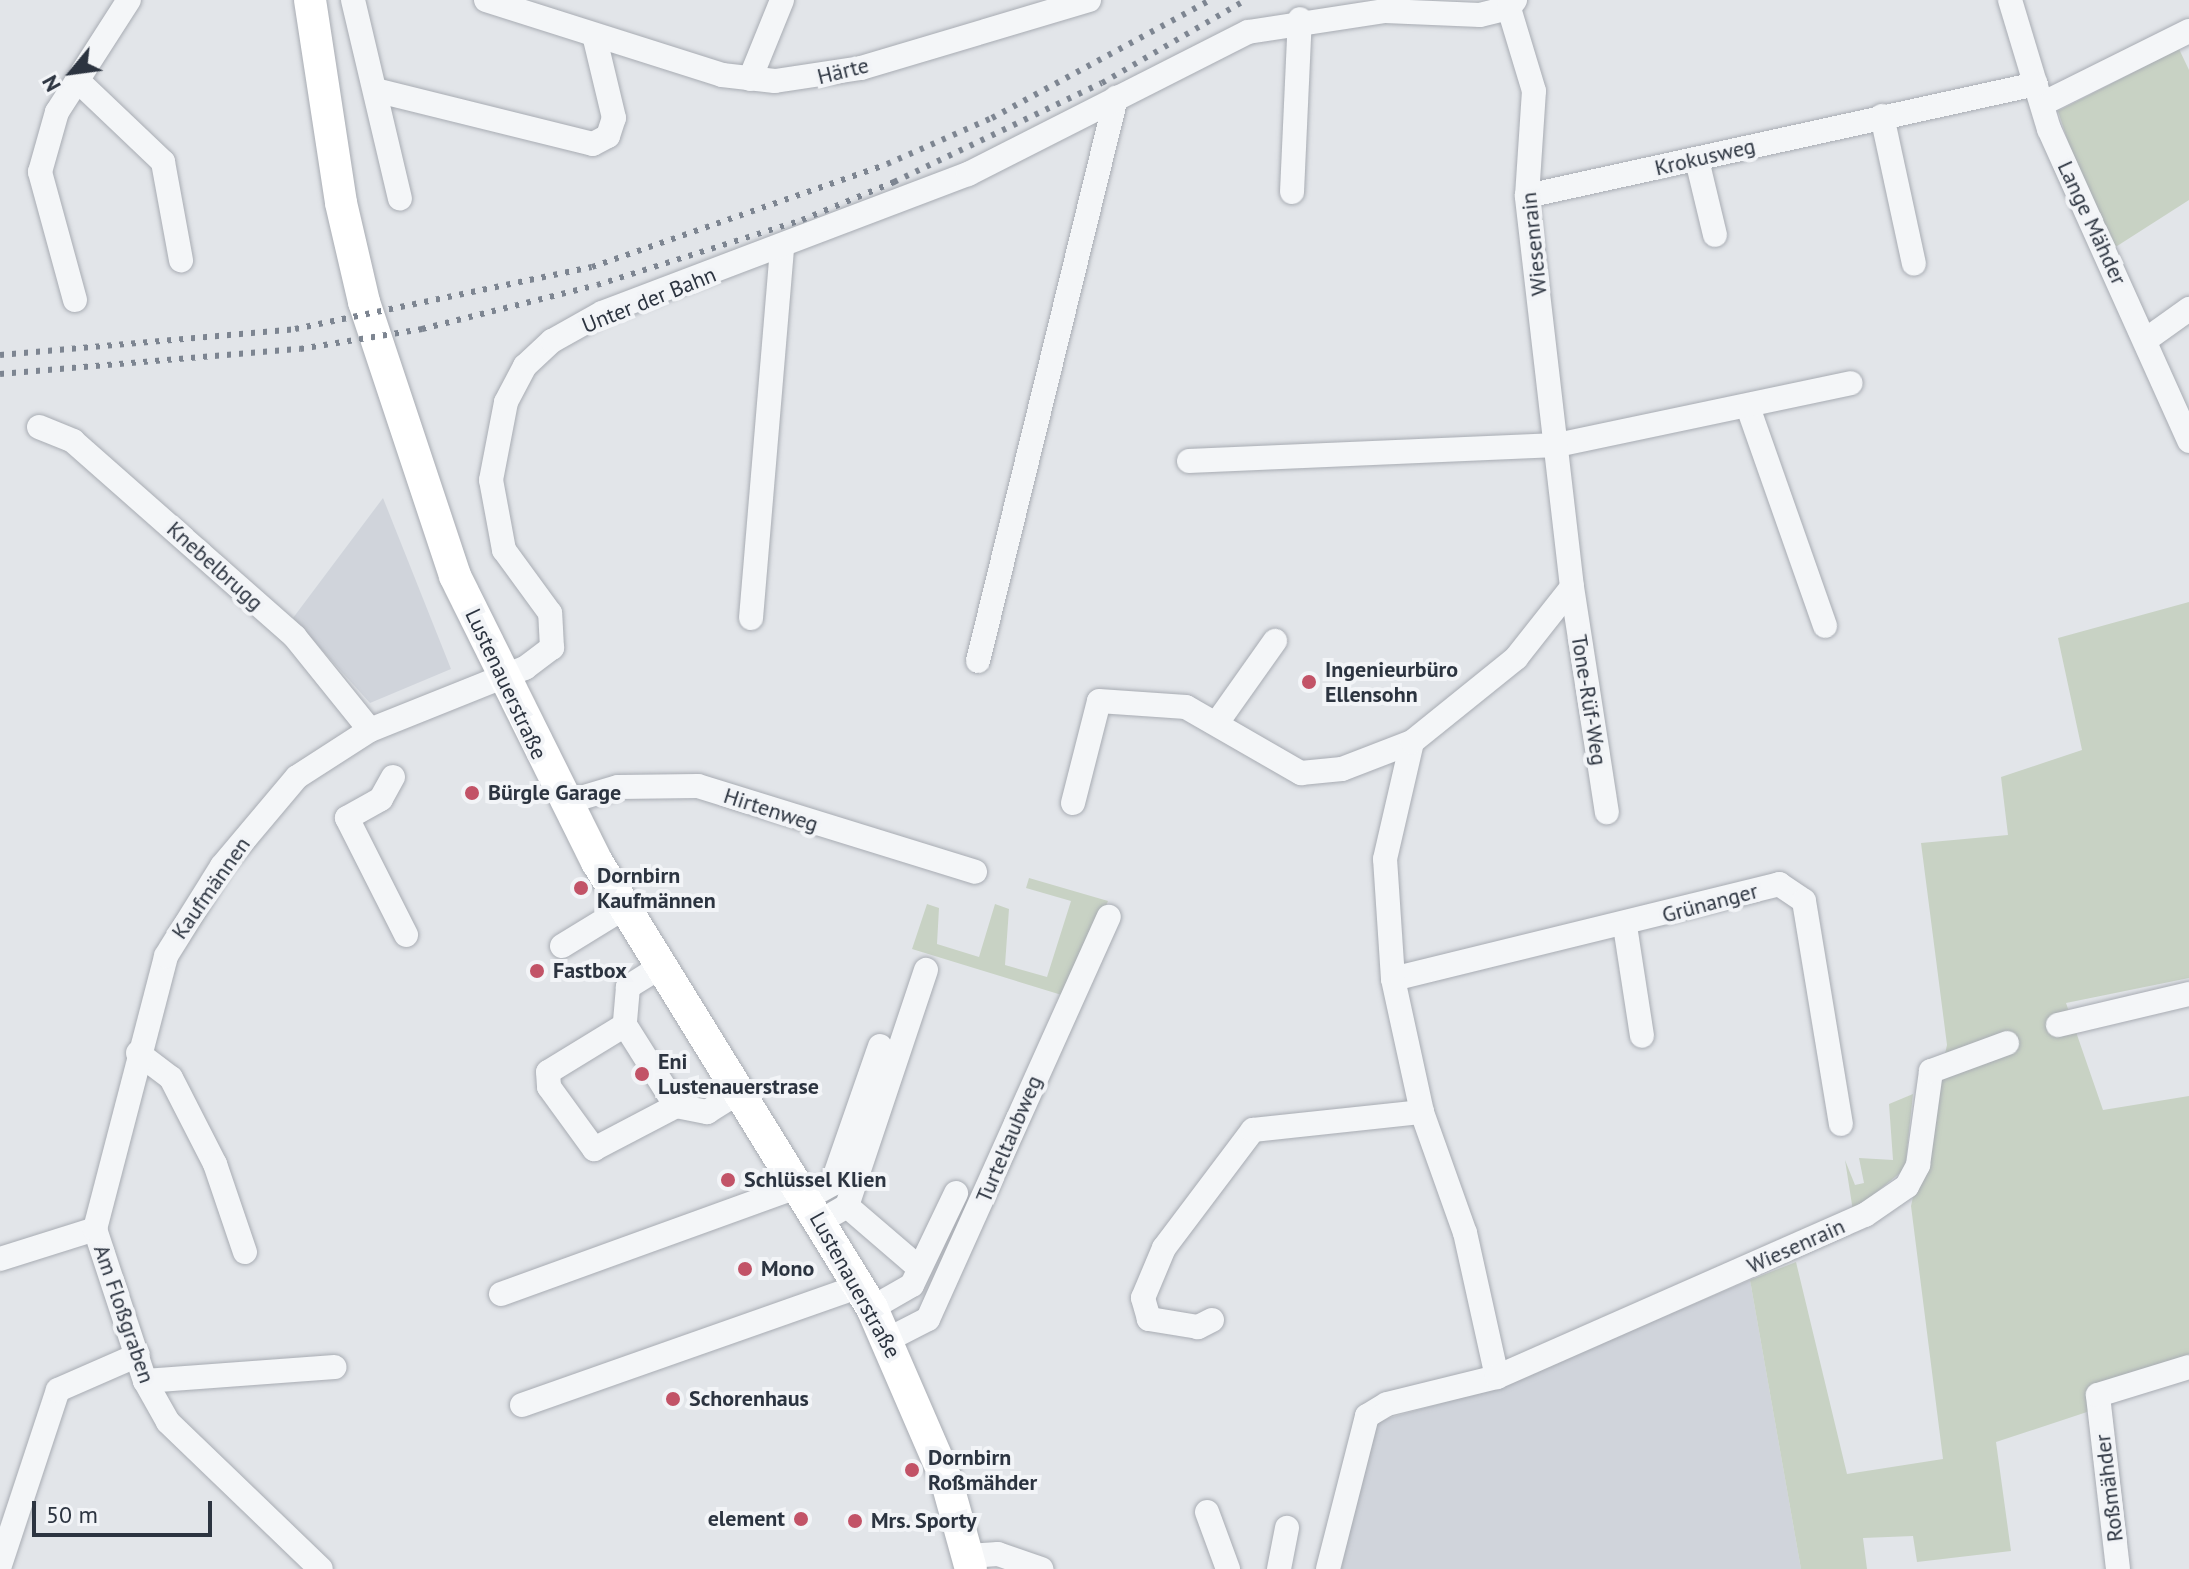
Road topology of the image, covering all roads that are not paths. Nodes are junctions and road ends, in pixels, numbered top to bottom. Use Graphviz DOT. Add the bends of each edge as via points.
graph roads {
  1 [pos="129,0"];
  2 [pos="310,0"];
  3 [pos="353,0"];
  4 [pos="486,0"];
  5 [pos="782,0"];
  6 [pos="1089,0"];
  7 [pos="2010,0"];
  8 [pos="1512,4"];
  9 [pos="1042,6"];
  10 [pos="541,8"];
  11 [pos="1300,19"];
  12 [pos="2189,31"];
  13 [pos="594,35"];
  14 [pos="750,79"];
  15 [pos="77,80"];
  16 [pos="379,91"];
  17 [pos="2039,94"];
  18 [pos="1116,98"];
  19 [pos="1882,116"];
  20 [pos="1697,160"];
  21 [pos="1292,192"];
  22 [pos="1527,196"];
  23 [pos="400,199"];
  24 [pos="1715,235"];
  25 [pos="782,249"];
  26 [pos="181,260"];
  27 [pos="1914,264"];
  28 [pos="75,300"];
  29 [pos="2189,309"];
  30 [pos="2147,339"];
  31 [pos="1851,383"];
  32 [pos="1748,407"];
  33 [pos="39,427"];
  34 [pos="2189,441"];
  35 [pos="1557,445"];
  36 [pos="1189,461"];
  37 [pos="1572,587"];
  38 [pos="751,618"];
  39 [pos="1825,626"];
  40 [pos="1275,641"];
  41 [pos="978,661"];
  42 [pos="500,678"];
  43 [pos="1219,720"];
  44 [pos="370,730"];
  45 [pos="1412,742"];
  46 [pos="393,777"];
  47 [pos="564,803"];
  48 [pos="1073,803"];
  49 [pos="1607,812"];
  50 [pos="975,872"];
  51 [pos="624,908"];
  52 [pos="1109,917"];
  53 [pos="1625,926"];
  54 [pos="406,935"];
  55 [pos="562,946"];
  56 [pos="660,967"];
  57 [pos="926,970"];
  58 [pos="1393,979"];
  59 [pos="2189,994"];
  60 [pos="625,1025"];
  61 [pos="2058,1025"];
  62 [pos="1642,1036"];
  63 [pos="2007,1043"];
  64 [pos="880,1046"];
  65 [pos="138,1053"];
  66 [pos="739,1092"];
  67 [pos="676,1106"];
  68 [pos="1422,1112"];
  69 [pos="1841,1124"];
  70 [pos="956,1193"];
  71 [pos="819,1203"];
  72 [pos="95,1229"];
  73 [pos="245,1252"];
  74 [pos="0,1259"];
  75 [pos="919,1268"];
  76 [pos="501,1294"];
  77 [pos="866,1297"];
  78 [pos="1212,1320"];
  79 [pos="887,1340"];
  80 [pos="138,1355"];
  81 [pos="334,1367"];
  82 [pos="2189,1367"];
  83 [pos="1497,1377"];
  84 [pos="145,1381"];
  85 [pos="522,1405"];
  86 [pos="1207,1512"];
  87 [pos="1287,1528"];
  88 [pos="970,1563"];
  89 [pos="0,1565"];
  90 [pos="321,1569"];
  91 [pos="1041,1569"];
  92 [pos="1228,1569"];
  93 [pos="1279,1569"];
  94 [pos="1328,1569"];
  95 [pos="2118,1569"];
  1 -- 15 [label="street"];
  2 -- 42 [label="main road, Lustenauerstraße" via="341,203 364,302 455,576"];
  3 -- 16 [label="street"];
  4 -- 10 [label="street, Härte"];
  5 -- 14 [label="street"];
  6 -- 9 [label="street, Härte"];
  7 -- 17 [label="street, Lange Mähder"];
  8 -- 11 [label="street, Unter der Bahn"];
  8 -- 22 [label="street, Wiesenrain" via="1534,91"];
  9 -- 14 [label="street, Härte" via="820,77"];
  10 -- 13 [label="street, Härte"];
  11 -- 18 [label="street, Unter der Bahn" via="1248,32"];
  11 -- 21 [label="street"];
  12 -- 17 [label="street, Krokusweg"];
  13 -- 14 [label="street, Härte"];
  13 -- 16 [label="street" via="614,118 608,136 593,144"];
  15 -- 26 [label="street" via="163,162"];
  15 -- 28 [label="street" via="57,112 40,172"];
  16 -- 23 [label="street"];
  17 -- 19 [label="street, Krokusweg"];
  17 -- 30 [label="street, Lange Mähder"];
  18 -- 25 [label="street, Unter der Bahn" via="968,174"];
  18 -- 41 [label="street"];
  19 -- 20 [label="street, Krokusweg"];
  19 -- 27 [label="street"];
  20 -- 22 [label="street, Krokusweg"];
  20 -- 24 [label="street"];
  22 -- 35 [label="street, Wiesenrain"];
  25 -- 38 [label="street"];
  25 -- 42 [label="street, Unter der Bahn" via="602,313 525,366 495,437 494,506 504,550 550,613 555,634 542,659"];
  29 -- 30 [label="street"];
  30 -- 34 [label="street, Lange Mähder"];
  31 -- 32 [label="street"];
  32 -- 35 [label="street"];
  32 -- 39 [label="street"];
  33 -- 44 [label="street, Knebelbrugg" via="73,441 295,637"];
  35 -- 36 [label="street"];
  35 -- 37 [label="street, Wiesenrain"];
  37 -- 45 [label="street" via="1516,658"];
  37 -- 49 [label="street, Tone-Rüf-Weg"];
  40 -- 43 [label="street"];
  42 -- 44 [label="street, Kaufmännen"];
  42 -- 47 [label="main road, Lustenauerstraße"];
  43 -- 45 [label="street" via="1301,773 1342,769"];
  43 -- 48 [label="street" via="1186,707 1099,701"];
  44 -- 65 [label="street, Kaufmännen" via="305,758 222,866 179,931"];
  45 -- 58 [label="street" via="1385,859"];
  46 -- 54 [label="street" via="381,799 347,818"];
  47 -- 50 [label="street, Hirtenweg" via="618,787 698,786"];
  47 -- 51 [label="main road, Lustenauerstraße"];
  51 -- 55 [label="street"];
  51 -- 56 [label="main road, Lustenauerstraße"];
  52 -- 79 [label="street, Turteltaubweg" via="958,1281 928,1319"];
  53 -- 58 [label="street, Grünanger"];
  53 -- 62 [label="street"];
  53 -- 69 [label="street, Grünanger" via="1779,884 1804,901"];
  56 -- 60 [label="street" via="628,987"];
  56 -- 66 [label="main road, Lustenauerstraße"];
  57 -- 71 [label="street"];
  58 -- 68 [label="street"];
  59 -- 61 [label="street"];
  60 -- 67 [label="street"];
  60 -- 67 [label="street" via="548,1072 557,1099 594,1149"];
  63 -- 83 [label="street, Wiesenrain" via="1931,1071 1918,1165 1907,1186 1865,1215"];
  64 -- 71 [label="street" via="832,1184"];
  65 -- 72 [label="street, Kaufmännen"];
  65 -- 73 [label="street" via="171,1078 215,1164"];
  66 -- 67 [label="street" via="707,1112"];
  66 -- 71 [label="main road, Lustenauerstraße"];
  68 -- 78 [label="street" via="1253,1130 1211,1178 1164,1248 1143,1308 1149,1319 1198,1327"];
  68 -- 83 [label="street" via="1465,1233"];
  70 -- 75 [label="street"];
  71 -- 75 [label="street"];
  71 -- 76 [label="street"];
  71 -- 77 [label="main road, Lustenauerstraße"];
  72 -- 74 [label="street"];
  72 -- 80 [label="street, Am Floßgraben"];
  75 -- 77 [label="street" via="912,1285"];
  77 -- 79 [label="main road, Lustenauerstraße"];
  77 -- 85 [label="street"];
  79 -- 88 [label="main road, Lustenauerstraße" via="946,1479"];
  80 -- 84 [label="street, Am Floßgraben"];
  80 -- 89 [label="street" via="58,1390"];
  81 -- 84 [label="street"];
  82 -- 95 [label="street, Roßmähder" via="2098,1395"];
  83 -- 94 [label="street, Wiesenrain" via="1387,1404 1367,1416"];
  84 -- 90 [label="street, Am Floßgraben" via="168,1422"];
  86 -- 92 [label="street"];
  87 -- 93 [label="street"];
  88 -- 91 [label="street" via="998,1554"];
}
